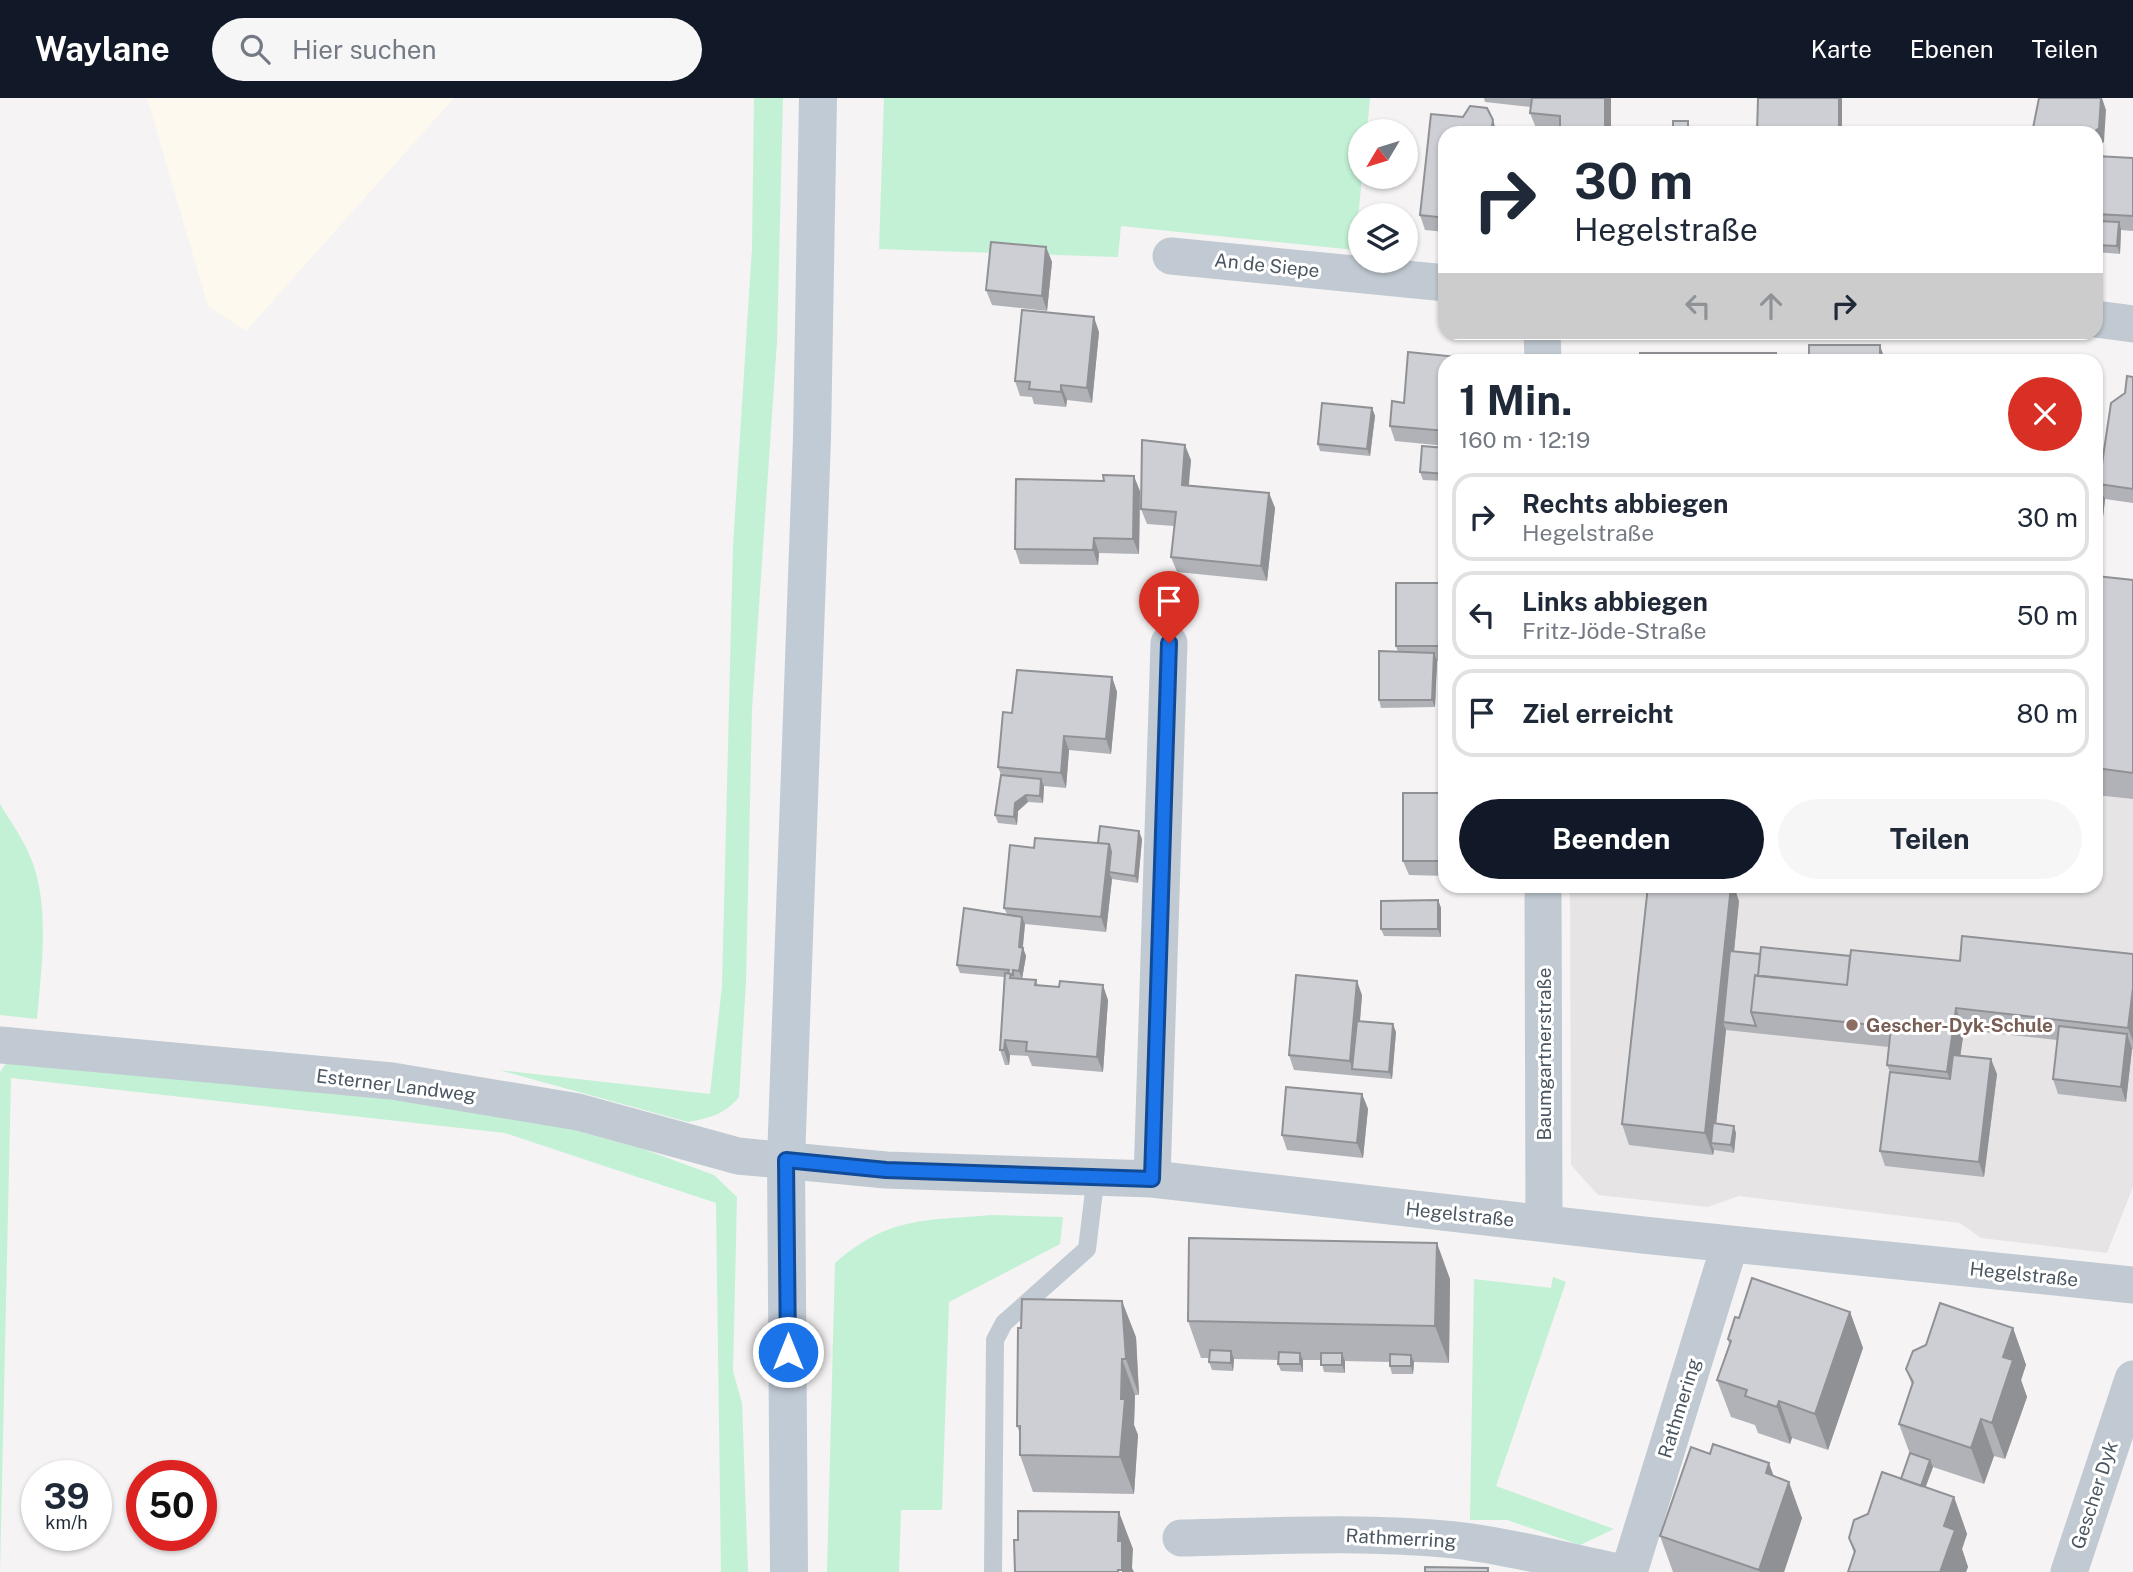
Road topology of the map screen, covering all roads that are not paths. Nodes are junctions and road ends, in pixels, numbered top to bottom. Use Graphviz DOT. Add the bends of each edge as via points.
graph roads {
  1 [pos="818,98"];
  2 [pos="1171,256"];
  3 [pos="1438,282"];
  4 [pos="2103,320"];
  5 [pos="2133,324"];
  6 [pos="1169,643"];
  7 [pos="1544,893"];
  8 [pos="0,1045"];
  9 [pos="786,1160"];
  10 [pos="1096,1175"];
  11 [pos="1152,1179"];
  12 [pos="1544,1223"];
  13 [pos="1730,1244"];
  14 [pos="2133,1285"];
  15 [pos="2133,1379"];
  16 [pos="1181,1538"];
  17 [pos="789,1572"];
  18 [pos="993,1572"];
  19 [pos="1618,1572"];
  20 [pos="1629,1572"];
  21 [pos="2069,1572"];
  1 -- 9 [label="main road" via="812,438"];
  2 -- 3 [label="street, An de Siepe"];
  4 -- 5 [label="street"];
  6 -- 11 [label="street"];
  7 -- 12 [label="street, Baumgartnerstraße"];
  8 -- 9 [label="street, Esterner Landweg" via="392,1081 578,1112 738,1156"];
  9 -- 10 [label="street, Hegelstraße" via="886,1170"];
  9 -- 17 [label="main road"];
  10 -- 11 [label="street, Hegelstraße"];
  10 -- 18 [label="lane" via="1087,1249 1004,1324 995,1340"];
  11 -- 12 [label="street, Hegelstraße"];
  12 -- 13 [label="street, Hegelstraße"];
  13 -- 14 [label="street, Hegelstraße"];
  13 -- 20 [label="street, Rathmering"];
  15 -- 21 [label="street, Gescher Dyk"];
  16 -- 19 [label="street, Rathmerring" via="1324,1534 1433,1539"];
}
